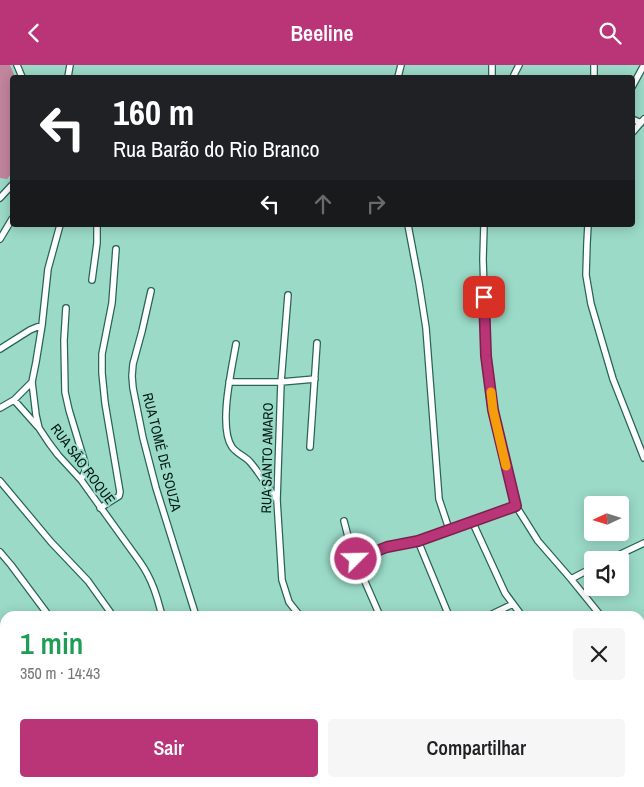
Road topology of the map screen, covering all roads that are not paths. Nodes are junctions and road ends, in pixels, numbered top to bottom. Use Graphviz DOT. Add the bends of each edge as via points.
graph roads {
  1 [pos="644,65"];
  2 [pos="635,82"];
  3 [pos="10,193"];
  4 [pos="0,198"];
  5 [pos="10,222"];
  6 [pos="59,227"];
  7 [pos="97,227"];
  8 [pos="408,227"];
  9 [pos="484,227"];
  10 [pos="588,227"];
  11 [pos="0,239"];
  12 [pos="116,249"];
  13 [pos="92,279"];
  14 [pos="151,291"];
  15 [pos="288,295"];
  16 [pos="66,308"];
  17 [pos="42,325"];
  18 [pos="317,343"];
  19 [pos="236,344"];
  20 [pos="0,349"];
  21 [pos="315,379"];
  22 [pos="281,381"];
  23 [pos="32,382"];
  24 [pos="229,382"];
  25 [pos="14,400"];
  26 [pos="0,408"];
  27 [pos="39,428"];
  28 [pos="310,447"];
  29 [pos="644,458"];
  30 [pos="80,480"];
  31 [pos="0,481"];
  32 [pos="277,501"];
  33 [pos="516,506"];
  34 [pos="100,507"];
  35 [pos="344,521"];
  36 [pos="472,521"];
  37 [pos="449,529"];
  38 [pos="418,541"];
  39 [pos="644,543"];
  40 [pos="627,551"];
  41 [pos="0,552"];
  42 [pos="356,559"];
  43 [pos="584,572"];
  44 [pos="571,579"];
  45 [pos="513,604"];
  46 [pos="45,611"];
  47 [pos="109,611"];
  48 [pos="161,611"];
  49 [pos="194,611"];
  50 [pos="296,611"];
  51 [pos="378,611"];
  52 [pos="446,611"];
  53 [pos="498,611"];
  54 [pos="518,611"];
  55 [pos="596,611"];
  1 -- 2 [label="street"];
  3 -- 4 [label="street"];
  5 -- 11 [label="street"];
  6 -- 17 [label="street, RUA SÃO ROQUE" via="48,269"];
  7 -- 13 [label="street"];
  8 -- 37 [label="street" via="426,328 437,477"];
  9 -- 33 [label="street" via="486,356 493,410"];
  10 -- 29 [label="street" via="586,275 591,304 613,379"];
  12 -- 34 [label="street" via="102,373 120,492 119,496"];
  14 -- 49 [label="street, RUA TOMÉ DE SOUZA" via="133,364 133,388 156,489"];
  15 -- 22 [label="street, RUA SANTO AMARO"];
  16 -- 30 [label="street" via="65,392 85,463"];
  17 -- 20 [label="street"];
  17 -- 23 [label="street, RUA SÃO ROQUE"];
  18 -- 21 [label="street"];
  19 -- 24 [label="street"];
  21 -- 22 [label="street"];
  21 -- 28 [label="street"];
  22 -- 24 [label="street"];
  22 -- 32 [label="street, RUA SANTO AMARO"];
  23 -- 25 [label="street"];
  23 -- 27 [label="street, RUA SÃO ROQUE"];
  24 -- 32 [label="street" via="226,413 229,442 250,462"];
  25 -- 26 [label="street"];
  25 -- 27 [label="street"];
  27 -- 30 [label="street, RUA SÃO ROQUE"];
  30 -- 34 [label="street, RUA SÃO ROQUE"];
  31 -- 47 [label="street" via="88,581"];
  32 -- 50 [label="street, RUA SANTO AMARO" via="282,580 288,602"];
  33 -- 36 [label="street"];
  33 -- 44 [label="street" via="538,541"];
  34 -- 48 [label="street, RUA SÃO ROQUE" via="149,575"];
  35 -- 42 [label="street"];
  36 -- 37 [label="street"];
  36 -- 45 [label="street"];
  37 -- 38 [label="street"];
  38 -- 42 [label="street" via="387,547"];
  38 -- 52 [label="street"];
  39 -- 40 [label="street"];
  41 -- 46 [label="street"];
  42 -- 51 [label="street"];
  43 -- 44 [label="street"];
  44 -- 55 [label="street"];
  45 -- 53 [label="street"];
  45 -- 54 [label="street"];
}
